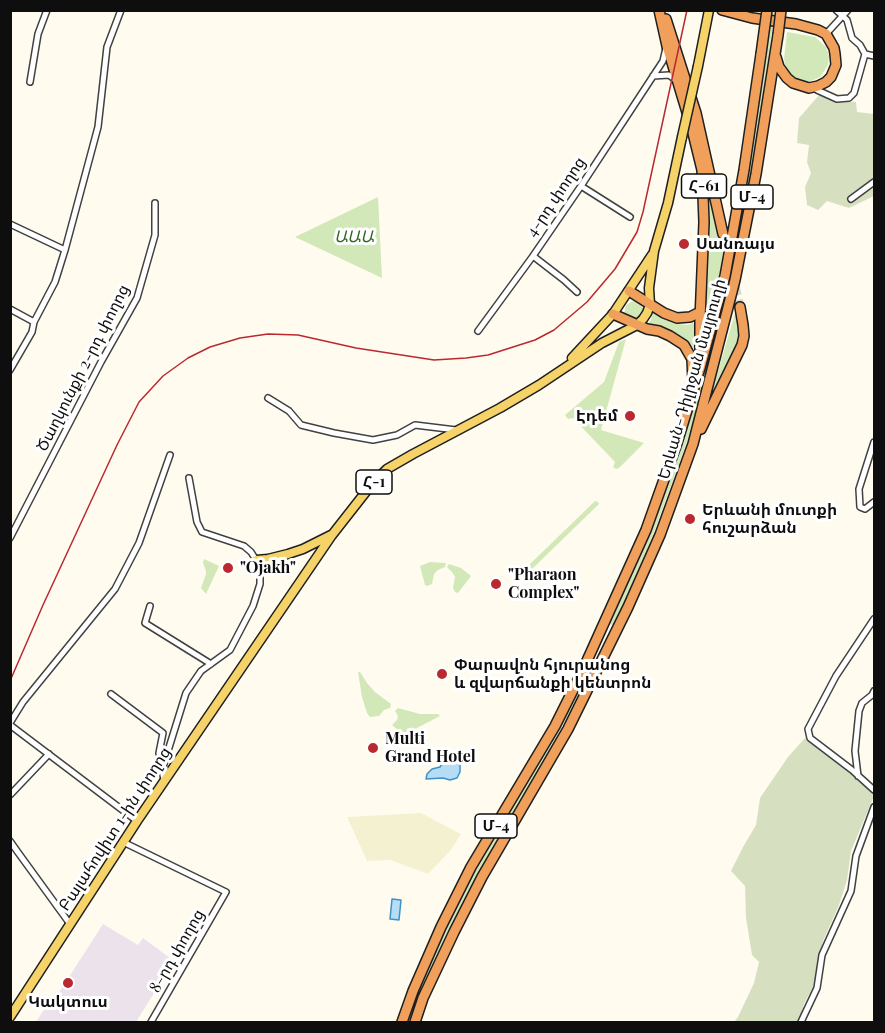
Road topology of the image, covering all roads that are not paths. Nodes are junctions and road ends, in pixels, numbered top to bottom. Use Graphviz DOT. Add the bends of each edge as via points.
graph roads {
  1 [pos="47,10"];
  2 [pos="121,10"];
  3 [pos="661,10"];
  4 [pos="709,10"];
  5 [pos="722,10"];
  6 [pos="767,10"];
  7 [pos="781,10"];
  8 [pos="836,10"];
  9 [pos="846,13"];
  10 [pos="826,34"];
  11 [pos="667,46"];
  12 [pos="775,49"];
  13 [pos="865,54"];
  14 [pos="874,56"];
  15 [pos="653,76"];
  16 [pos="677,81"];
  17 [pos="30,82"];
  18 [pos="818,86"];
  19 [pos="874,182"];
  20 [pos="581,186"];
  21 [pos="851,199"];
  22 [pos="155,203"];
  23 [pos="630,217"];
  24 [pos="10,224"];
  25 [pos="723,234"];
  26 [pos="66,250"];
  27 [pos="654,251"];
  28 [pos="533,256"];
  29 [pos="629,291"];
  30 [pos="577,292"];
  31 [pos="650,305"];
  32 [pos="740,307"];
  33 [pos="10,309"];
  34 [pos="700,312"];
  35 [pos="613,314"];
  36 [pos="33,322"];
  37 [pos="637,325"];
  38 [pos="478,331"];
  39 [pos="700,368"];
  40 [pos="561,369"];
  41 [pos="10,370"];
  42 [pos="691,396"];
  43 [pos="268,398"];
  44 [pos="457,430"];
  45 [pos="874,442"];
  46 [pos="693,444"];
  47 [pos="170,455"];
  48 [pos="189,478"];
  49 [pos="874,502"];
  50 [pos="332,535"];
  51 [pos="10,538"];
  52 [pos="256,560"];
  53 [pos="150,606"];
  54 [pos="874,619"];
  55 [pos="211,664"];
  56 [pos="874,691"];
  57 [pos="111,694"];
  58 [pos="10,724"];
  59 [pos="49,754"];
  60 [pos="162,770"];
  61 [pos="858,776"];
  62 [pos="164,780"];
  63 [pos="874,790"];
  64 [pos="10,795"];
  65 [pos="874,807"];
  66 [pos="872,819"];
  67 [pos="136,820"];
  68 [pos="10,841"];
  69 [pos="123,841"];
  70 [pos="70,924"];
  71 [pos="10,1017"];
  72 [pos="152,1023"];
  73 [pos="402,1023"];
  74 [pos="415,1023"];
  75 [pos="801,1023"];
  1 -- 17 [label="street" via="38,34"];
  2 -- 26 [label="street" via="107,47 98,127"];
  3 -- 11 [label="highway, Հ-61"];
  3 -- 25 [label="highway, Հ-61" via="696,113"];
  4 -- 27 [label="main road, Հ-1, bridge"];
  5 -- 10 [label="highway"];
  6 -- 39 [label="highway, Երևան-Դիլիջան մայրուղի / Մ-4, bridge" via="725,276"];
  7 -- 12 [label="highway, Երևան-Դիլիջան մայրուղի / Մ-4, bridge"];
  8 -- 9 [label="street"];
  9 -- 10 [label="street"];
  9 -- 13 [label="street" via="852,38"];
  10 -- 18 [label="highway" via="834,48 836,64 831,77"];
  11 -- 15 [label="street, 4-րդ փողոց"];
  11 -- 16 [label="highway, Հ-61"];
  12 -- 18 [label="highway" via="779,67 787,78 801,87"];
  12 -- 46 [label="highway, Երևան-Դիլիջան մայրուղի / Մ-4" via="735,280"];
  13 -- 14 [label="street"];
  13 -- 18 [label="street" via="849,98 837,99 817,90"];
  15 -- 16 [label="street" via="669,75"];
  15 -- 20 [label="street, 4-րդ փողոց"];
  16 -- 34 [label="highway, Հ-61" via="702,170"];
  19 -- 21 [label="street"];
  20 -- 23 [label="street"];
  20 -- 28 [label="street, 4-րդ փողոց"];
  22 -- 51 [label="street, Ծաղկունքի 2-րդ փողոց" via="154,235 137,298"];
  24 -- 26 [label="street"];
  26 -- 36 [label="street" via="55,282"];
  27 -- 29 [label="main road, Հ-1"];
  27 -- 31 [label="main road, Հ-1"];
  28 -- 30 [label="street"];
  28 -- 38 [label="street, 4-րդ փողոց"];
  29 -- 31 [label="highway"];
  29 -- 35 [label="main road, Հ-1"];
  31 -- 34 [label="highway" via="677,318"];
  31 -- 37 [label="main road, Հ-1"];
  32 -- 46 [label="highway" via="742,345"];
  33 -- 36 [label="street"];
  34 -- 39 [label="highway, Հ-61"];
  35 -- 37 [label="highway"];
  35 -- 40 [label="main road, Հ-1"];
  36 -- 41 [label="street" via="32,332"];
  37 -- 40 [label="main road, Հ-1"];
  37 -- 42 [label="highway" via="684,345 692,359"];
  39 -- 42 [label="highway, Երևան-Դիլիջան մայրուղի / Մ-4"];
  40 -- 44 [label="main road, Հ-1"];
  42 -- 73 [label="highway, Երևան-Դիլիջան մայրուղի / Մ-4" via="646,530 600,634 555,726 471,867 427,958"];
  43 -- 44 [label="street" via="289,411 301,425 334,434 373,440 398,435 415,425"];
  44 -- 50 [label="main road, Հ-1" via="387,469"];
  45 -- 49 [label="street" via="859,489 860,507 865,509"];
  46 -- 74 [label="highway, Երևան-Դիլիջան մայրուղի / Մ-4" via="660,535 603,660 568,729 482,877 423,998"];
  47 -- 58 [label="street" via="139,543 115,589 23,702"];
  48 -- 52 [label="street" via="202,531 244,546"];
  50 -- 52 [label="main road" via="288,554"];
  50 -- 62 [label="main road, Բալահովիտ 1-ին փողոց / Հ-1"];
  52 -- 55 [label="street" via="260,584 253,606 230,650"];
  53 -- 55 [label="street" via="145,623"];
  54 -- 61 [label="street" via="836,676 808,729 810,738"];
  55 -- 60 [label="street" via="201,671 186,693"];
  56 -- 61 [label="street" via="859,711 855,751"];
  57 -- 60 [label="street" via="163,733 159,753"];
  58 -- 59 [label="street"];
  59 -- 64 [label="street"];
  59 -- 67 [label="street"];
  60 -- 62 [label="street"];
  61 -- 63 [label="street"];
  62 -- 67 [label="main road, Բալահովիտ 1-ին փողոց / Հ-1"];
  65 -- 66 [label="street"];
  66 -- 75 [label="street" via="856,856 851,891 822,955 817,988"];
  67 -- 69 [label="main road, Բալահովիտ 1-ին փողոց / Հ-1"];
  68 -- 70 [label="street"];
  69 -- 70 [label="main road, Բալահովիտ 1-ին փողոց / Հ-1"];
  69 -- 72 [label="street, 8-րդ փողոց" via="226,892"];
  70 -- 71 [label="main road, Բալահովիտ 1-ին փողոց / Հ-1"];
}
